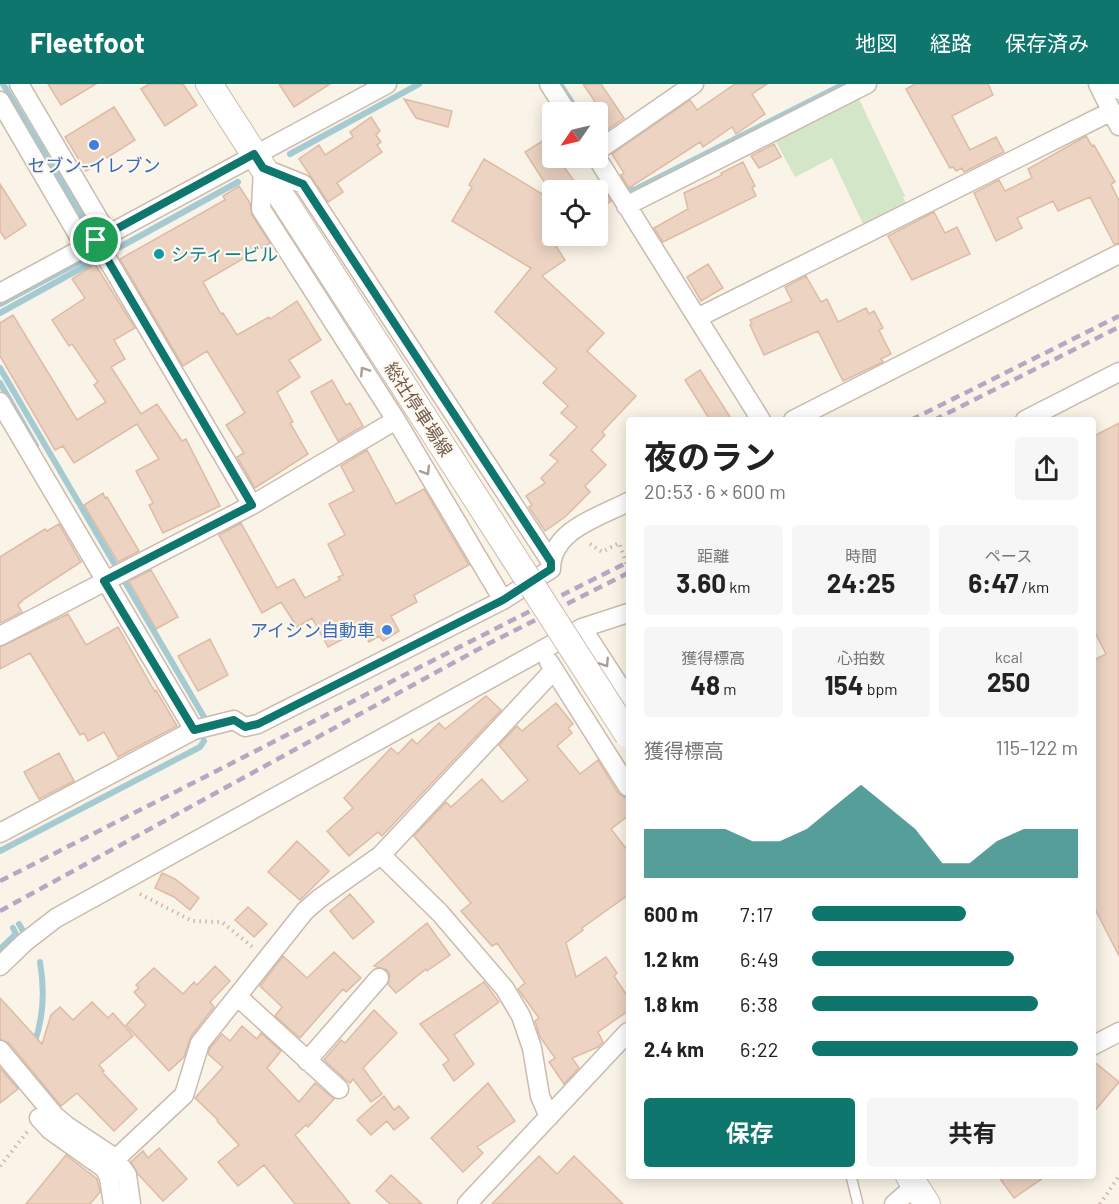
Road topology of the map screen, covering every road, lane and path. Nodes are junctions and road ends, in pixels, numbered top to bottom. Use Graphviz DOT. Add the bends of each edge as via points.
graph roads {
  1 [pos="19,84"];
  2 [pos="209,84"];
  3 [pos="387,84"];
  4 [pos="549,84"];
  5 [pos="694,84"];
  6 [pos="867,84"];
  7 [pos="1098,84"];
  8 [pos="1115,84"];
  9 [pos="1119,92"];
  10 [pos="0,101"];
  11 [pos="561,102"];
  12 [pos="1115,118"];
  13 [pos="608,143"];
  14 [pos="259,161"];
  15 [pos="603,168"];
  16 [pos="626,206"];
  17 [pos="96,240"];
  18 [pos="1119,254"];
  19 [pos="0,292"];
  20 [pos="697,318"];
  21 [pos="1119,372"];
  22 [pos="0,402"];
  23 [pos="759,417"];
  24 [pos="799,417"];
  25 [pos="1031,417"];
  26 [pos="396,420"];
  27 [pos="626,503"];
  28 [pos="252,505"];
  29 [pos="590,544"];
  30 [pos="626,545"];
  31 [pos="621,548"];
  32 [pos="551,562"];
  33 [pos="626,562"];
  34 [pos="112,576"];
  35 [pos="503,600"];
  36 [pos="626,614"];
  37 [pos="582,628"];
  38 [pos="0,636"];
  39 [pos="541,650"];
  40 [pos="554,670"];
  41 [pos="626,696"];
  42 [pos="194,730"];
  43 [pos="626,732"];
  44 [pos="626,784"];
  45 [pos="0,833"];
  46 [pos="381,855"];
  47 [pos="140,894"];
  48 [pos="267,959"];
  49 [pos="0,966"];
  50 [pos="379,978"];
  51 [pos="237,996"];
  52 [pos="1119,1032"];
  53 [pos="626,1034"];
  54 [pos="1096,1044"];
  55 [pos="0,1050"];
  56 [pos="307,1061"];
  57 [pos="339,1089"];
  58 [pos="549,1117"];
  59 [pos="39,1118"];
  60 [pos="110,1163"];
  61 [pos="1119,1176"];
  62 [pos="852,1179"];
  63 [pos="917,1189"];
  64 [pos="112,1204"];
  65 [pos="131,1204"];
  66 [pos="467,1204"];
  67 [pos="858,1204"];
  68 [pos="894,1204"];
  69 [pos="1101,1204"];
  1 -- 17 [label="street"];
  2 -- 14 [label="main road, 総社停車場線"];
  3 -- 14 [label="street"];
  4 -- 11 [label="street"];
  5 -- 13 [label="street"];
  6 -- 16 [label="street"];
  7 -- 12 [label="street"];
  8 -- 9 [label="street"];
  10 -- 17 [label="street"];
  12 -- 20 [label="street"];
  14 -- 17 [label="street"];
  26 -- 14 [label="street, one-way" via="261,209"];
  14 -- 32 [label="street" via="303,184"];
  14 -- 43 [label="main road, 総社停車場線, bridge"];
  15 -- 16 [label="street"];
  16 -- 20 [label="street"];
  17 -- 19 [label="street"];
  17 -- 28 [label="street"];
  18 -- 24 [label="street"];
  20 -- 23 [label="street"];
  21 -- 25 [label="street"];
  22 -- 34 [label="street"];
  26 -- 28 [label="street"];
  26 -- 35 [label="street, one-way"];
  27 -- 32 [label="street" via="569,532 559,541"];
  28 -- 34 [label="street"];
  29 -- 31 [label="path" via="602,552 620,543"];
  30 -- 31 [label="path"];
  31 -- 33 [label="path"];
  32 -- 35 [label="street" via="545,575"];
  34 -- 38 [label="street"];
  34 -- 42 [label="street"];
  35 -- 42 [label="street" via="258,724 245,727 234,720"];
  36 -- 37 [label="street"];
  37 -- 39 [label="street"];
  37 -- 41 [label="street, one-way"];
  39 -- 40 [label="street"];
  39 -- 49 [label="street" via="56,918"];
  40 -- 44 [label="street"];
  40 -- 46 [label="street"];
  42 -- 45 [label="street"];
  46 -- 48 [label="street" via="305,911"];
  46 -- 58 [label="street" via="440,913 505,989 521,1016 532,1048 540,1096"];
  47 -- 48 [label="path" via="192,921 222,922"];
  48 -- 51 [label="street"];
  50 -- 56 [label="street"];
  51 -- 56 [label="street"];
  51 -- 60 [label="street" via="200,1043 184,1095"];
  52 -- 54 [label="street"];
  53 -- 58 [label="street"];
  55 -- 60 [label="street" via="67,1126"];
  56 -- 57 [label="street"];
  58 -- 66 [label="street"];
  59 -- 60 [label="street" via="50,1130"];
  60 -- 64 [label="street"];
  60 -- 65 [label="street" via="126,1175"];
  61 -- 69 [label="path"];
  62 -- 67 [label="lane"];
  63 -- 68 [label="street"];
}
